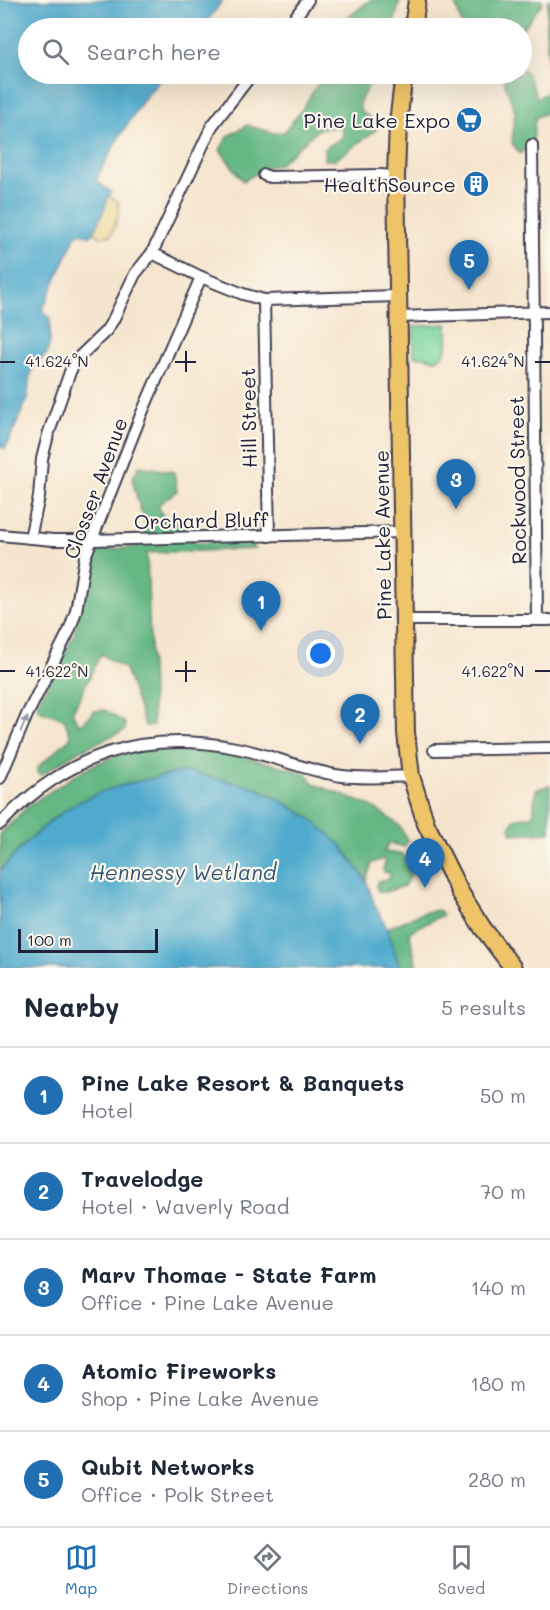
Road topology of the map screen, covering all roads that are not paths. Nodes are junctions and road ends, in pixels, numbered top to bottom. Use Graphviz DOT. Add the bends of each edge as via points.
graph roads {
  1 [pos="308,0"];
  2 [pos="417,0"];
  3 [pos="294,18"];
  4 [pos="414,18"];
  5 [pos="244,84"];
  6 [pos="403,84"];
  7 [pos="532,145"];
  8 [pos="264,175"];
  9 [pos="396,176"];
  10 [pos="152,253"];
  11 [pos="201,277"];
  12 [pos="398,296"];
  13 [pos="264,300"];
  14 [pos="550,312"];
  15 [pos="533,313"];
  16 [pos="398,317"];
  17 [pos="403,532"];
  18 [pos="0,535"];
  19 [pos="269,536"];
  20 [pos="30,538"];
  21 [pos="92,540"];
  22 [pos="537,620"];
  23 [pos="550,620"];
  24 [pos="404,621"];
  25 [pos="550,748"];
  26 [pos="434,750"];
  27 [pos="411,776"];
  28 [pos="0,778"];
  29 [pos="0,824"];
  30 [pos="513,968"];
  1 -- 3 [label="street"];
  2 -- 4 [label="main road"];
  5 -- 10 [label="street" via="212,126"];
  6 -- 9 [label="main road, Pine Lake Avenue"];
  7 -- 15 [label="street, Rockwood Street"];
  8 -- 9 [label="street"];
  9 -- 12 [label="main road, Pine Lake Avenue"];
  10 -- 11 [label="street"];
  10 -- 20 [label="street" via="135,274 106,332 76,359 70,372 42,459"];
  11 -- 13 [label="street"];
  11 -- 21 [label="street, Closser Avenue"];
  12 -- 13 [label="street"];
  12 -- 16 [label="main road, Pine Lake Avenue"];
  13 -- 19 [label="street, Hill Street"];
  14 -- 15 [label="street"];
  15 -- 16 [label="street"];
  15 -- 22 [label="street, Rockwood Street"];
  16 -- 17 [label="main road, Pine Lake Avenue"];
  17 -- 19 [label="street, Orchard Bluff"];
  17 -- 24 [label="main road, Pine Lake Avenue"];
  18 -- 20 [label="street, Orchard Bluff"];
  19 -- 21 [label="street, Orchard Bluff"];
  20 -- 21 [label="street, Orchard Bluff"];
  28 -- 21 [label="street, Closser Avenue, one-way" via="69,632"];
  22 -- 23 [label="street"];
  22 -- 24 [label="street"];
  24 -- 27 [label="main road, Pine Lake Avenue" via="406,733"];
  25 -- 26 [label="street"];
  27 -- 29 [label="street" via="343,776 238,748 163,742 94,757 39,789"];
  27 -- 30 [label="main road, Pine Lake Avenue" via="426,824 460,892"];
}
